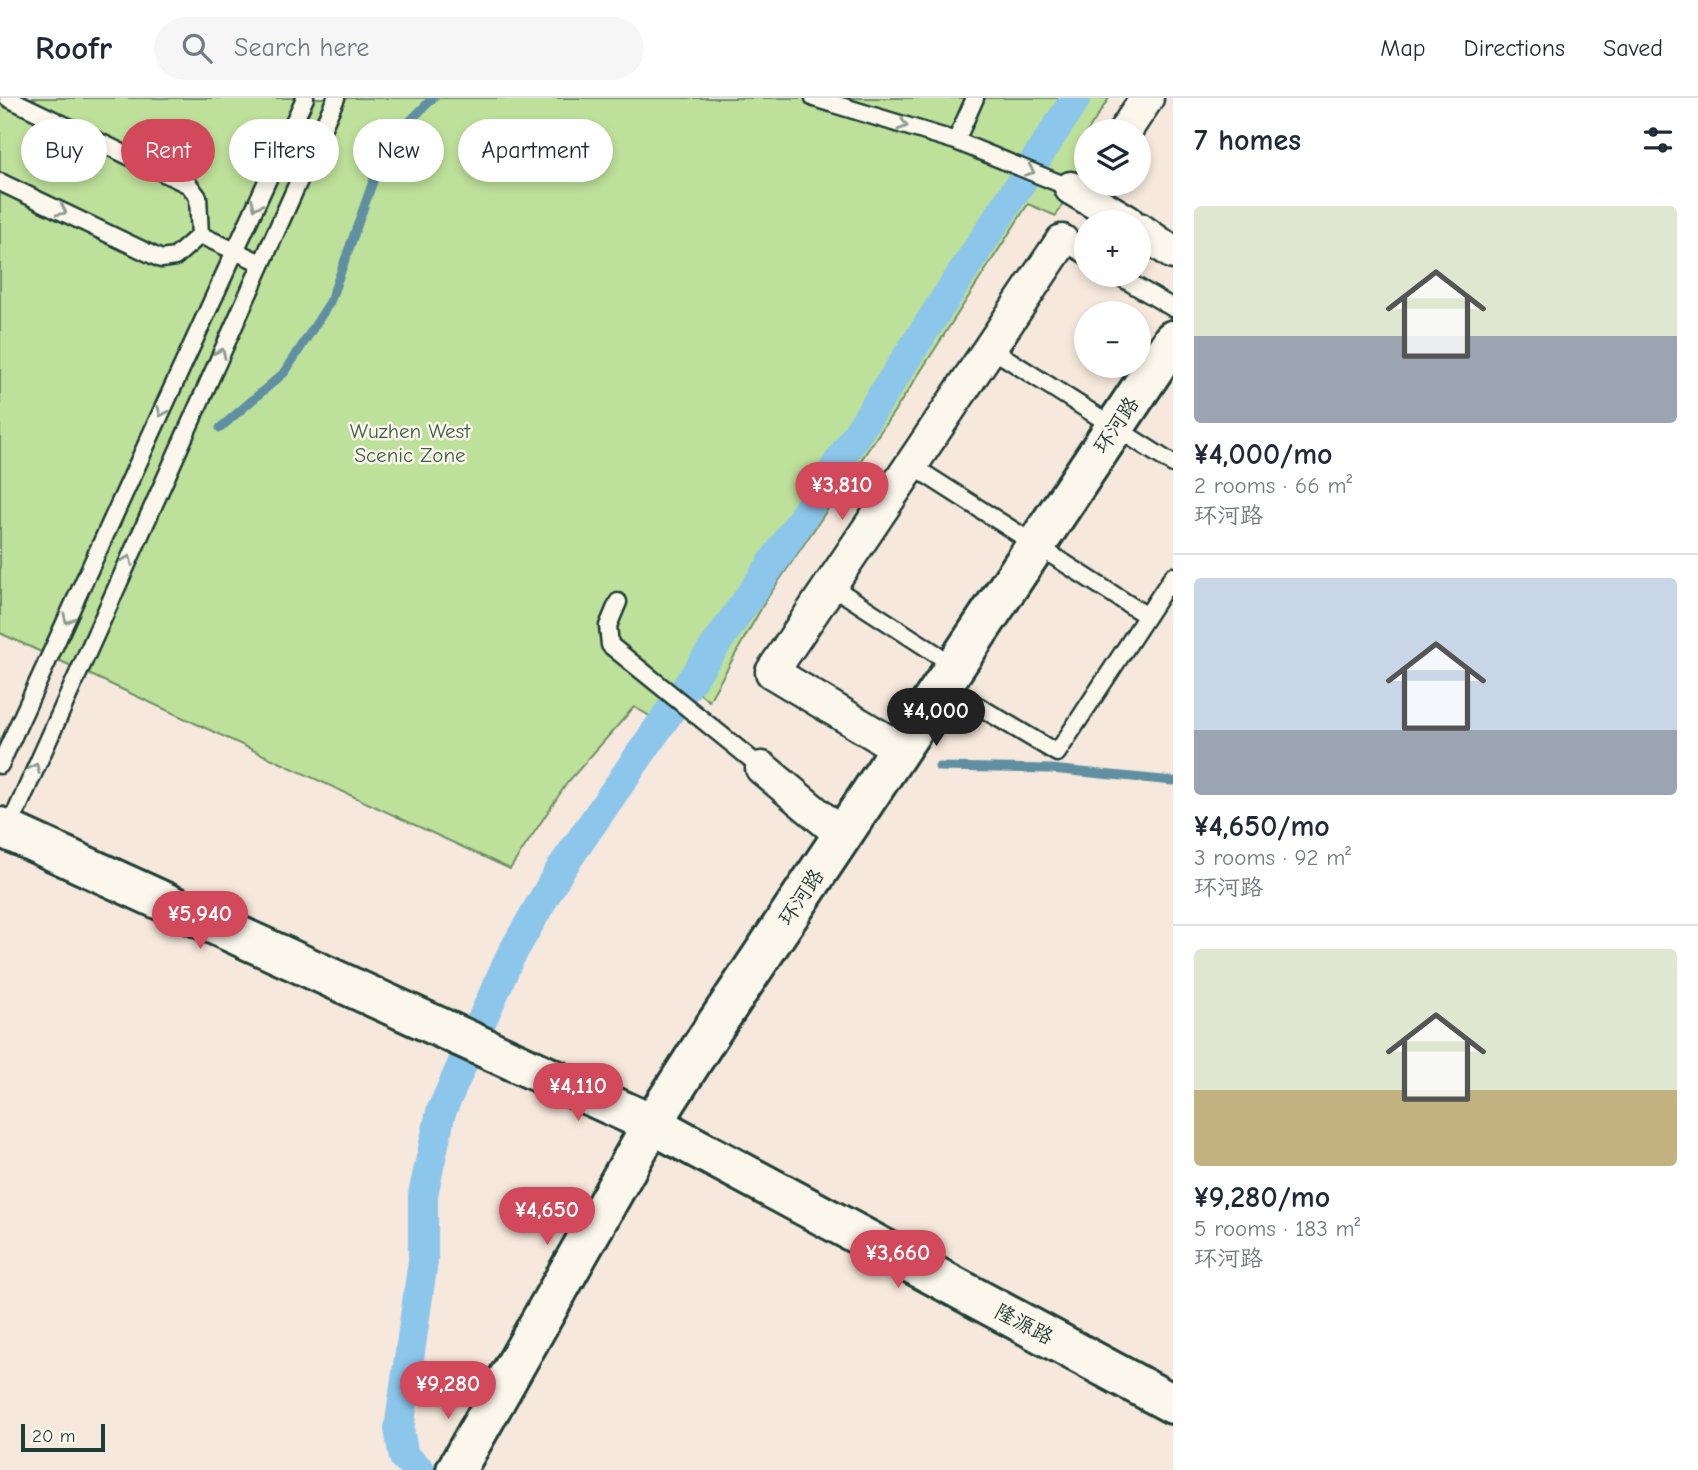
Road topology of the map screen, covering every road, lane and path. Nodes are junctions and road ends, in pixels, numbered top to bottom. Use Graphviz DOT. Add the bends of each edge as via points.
graph roads {
  1 [pos="8,98"];
  2 [pos="305,98"];
  3 [pos="336,98"];
  4 [pos="814,98"];
  5 [pos="975,98"];
  6 [pos="1147,98"];
  7 [pos="1133,119"];
  8 [pos="956,141"];
  9 [pos="0,182"];
  10 [pos="1071,188"];
  11 [pos="1108,210"];
  12 [pos="200,235"];
  13 [pos="1151,237"];
  14 [pos="1074,249"];
  15 [pos="235,251"];
  16 [pos="1173,253"];
  17 [pos="261,263"];
  18 [pos="1137,287"];
  19 [pos="1173,309"];
  20 [pos="1173,340"];
  21 [pos="990,348"];
  22 [pos="1115,427"];
  23 [pos="1173,464"];
  24 [pos="911,465"];
  25 [pos="1036,545"];
  26 [pos="1173,576"];
  27 [pos="830,585"];
  28 [pos="618,602"];
  29 [pos="1147,615"];
  30 [pos="949,675"];
  31 [pos="900,749"];
  32 [pos="0,765"];
  33 [pos="762,768"];
  34 [pos="4,829"];
  35 [pos="842,835"];
  36 [pos="652,1124"];
  37 [pos="1173,1404"];
  38 [pos="456,1470"];
  1 -- 12 [label="lane" via="189,185 198,197"];
  2 -- 15 [label="lane, one-way"];
  3 -- 17 [label="lane"];
  4 -- 8 [label="lane, one-way"];
  5 -- 8 [label="lane"];
  6 -- 7 [label="street"];
  8 -- 10 [label="lane, one-way"];
  9 -- 12 [label="lane, one-way" via="161,259 175,257"];
  10 -- 11 [label="street"];
  12 -- 15 [label="lane"];
  13 -- 16 [label="street"];
  14 -- 21 [label="street"];
  15 -- 17 [label="lane"];
  15 -- 32 [label="lane, one-way"];
  34 -- 17 [label="lane, one-way"];
  18 -- 19 [label="lane"];
  20 -- 22 [label="street, 环河路"];
  21 -- 22 [label="lane"];
  21 -- 24 [label="street"];
  22 -- 23 [label="lane"];
  22 -- 25 [label="street, 环河路"];
  24 -- 25 [label="lane"];
  24 -- 27 [label="street"];
  25 -- 29 [label="lane"];
  25 -- 30 [label="street, 环河路"];
  26 -- 29 [label="lane"];
  27 -- 30 [label="lane"];
  27 -- 31 [label="street" via="772,672"];
  28 -- 33 [label="lane" via="608,626 610,645"];
  29 -- 30 [label="lane" via="1057,752"];
  30 -- 31 [label="street, 环河路"];
  31 -- 35 [label="street, 环河路"];
  33 -- 35 [label="street"];
  34 -- 36 [label="street, 隆源路"];
  35 -- 36 [label="street, 环河路"];
  36 -- 37 [label="street, 隆源路"];
  36 -- 38 [label="street, 环河路"];
}
